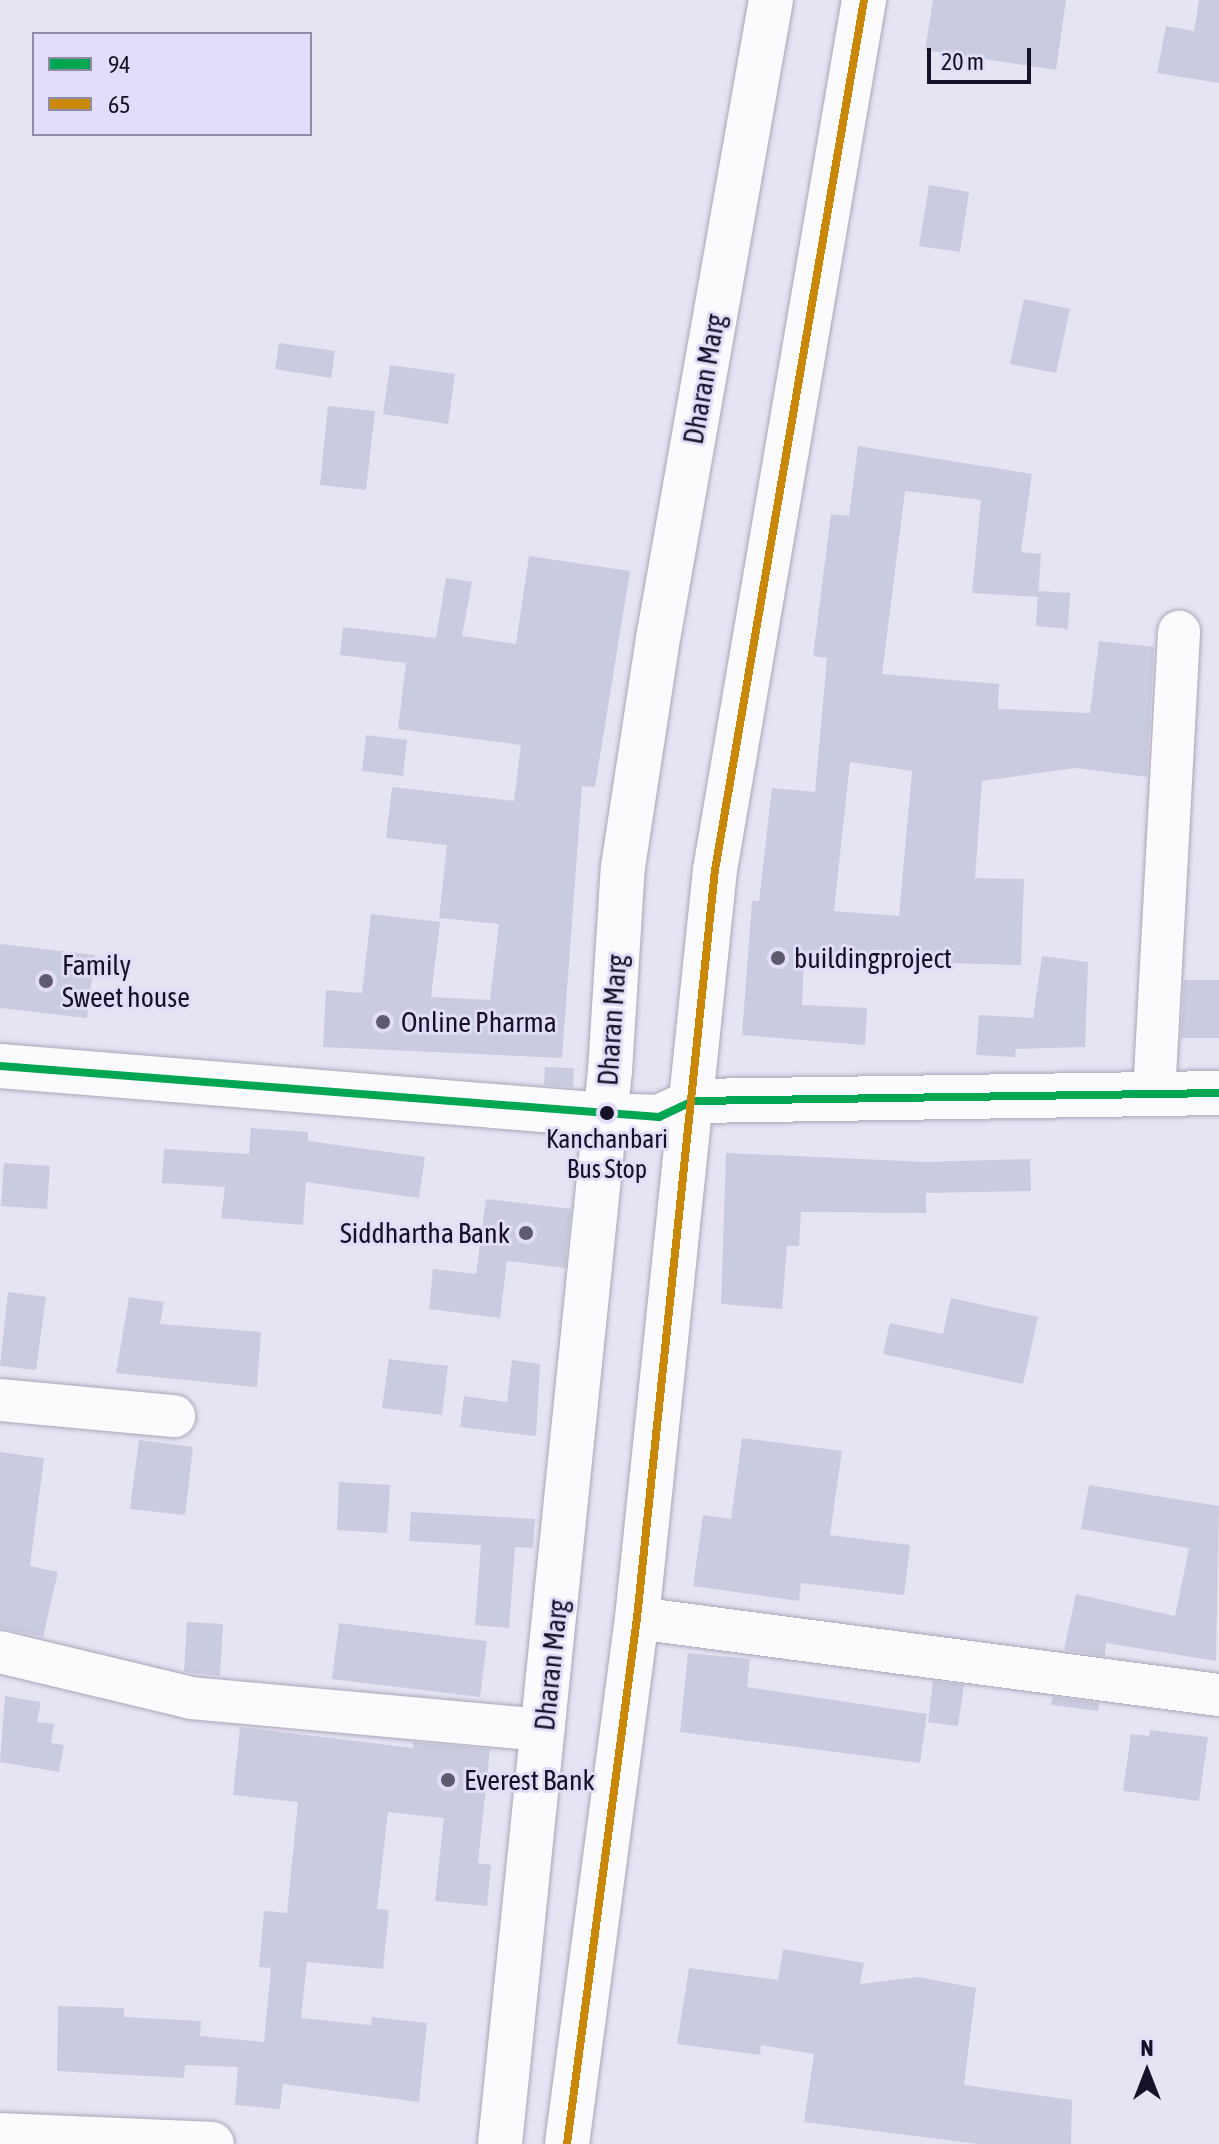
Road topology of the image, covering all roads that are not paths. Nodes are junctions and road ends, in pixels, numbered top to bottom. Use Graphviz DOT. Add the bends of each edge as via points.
graph roads {
  1 [pos="771,0"];
  2 [pos="864,0"];
  3 [pos="1179,632"];
  4 [pos="0,1066"];
  5 [pos="1219,1093"];
  6 [pos="1154,1095"];
  7 [pos="694,1101"];
  8 [pos="605,1115"];
  9 [pos="0,1400"];
  10 [pos="174,1416"];
  11 [pos="637,1618"];
  12 [pos="0,1652"];
  13 [pos="1219,1695"];
  14 [pos="544,1730"];
  15 [pos="0,2135"];
  16 [pos="212,2144"];
  17 [pos="500,2144"];
  18 [pos="567,2144"];
  1 -- 8 [label="main road, Dharan Marg" via="623,867"];
  2 -- 7 [label="main road" via="715,870"];
  3 -- 6 [label="street"];
  4 -- 8 [label="main road"];
  5 -- 6 [label="main road"];
  6 -- 7 [label="main road"];
  7 -- 8 [label="main road" via="659,1117"];
  7 -- 11 [label="main road"];
  8 -- 14 [label="main road, Dharan Marg"];
  9 -- 10 [label="street"];
  11 -- 13 [label="street"];
  11 -- 18 [label="main road"];
  12 -- 14 [label="street" via="191,1698"];
  14 -- 17 [label="main road, Dharan Marg"];
  15 -- 16 [label="main road"];
}
